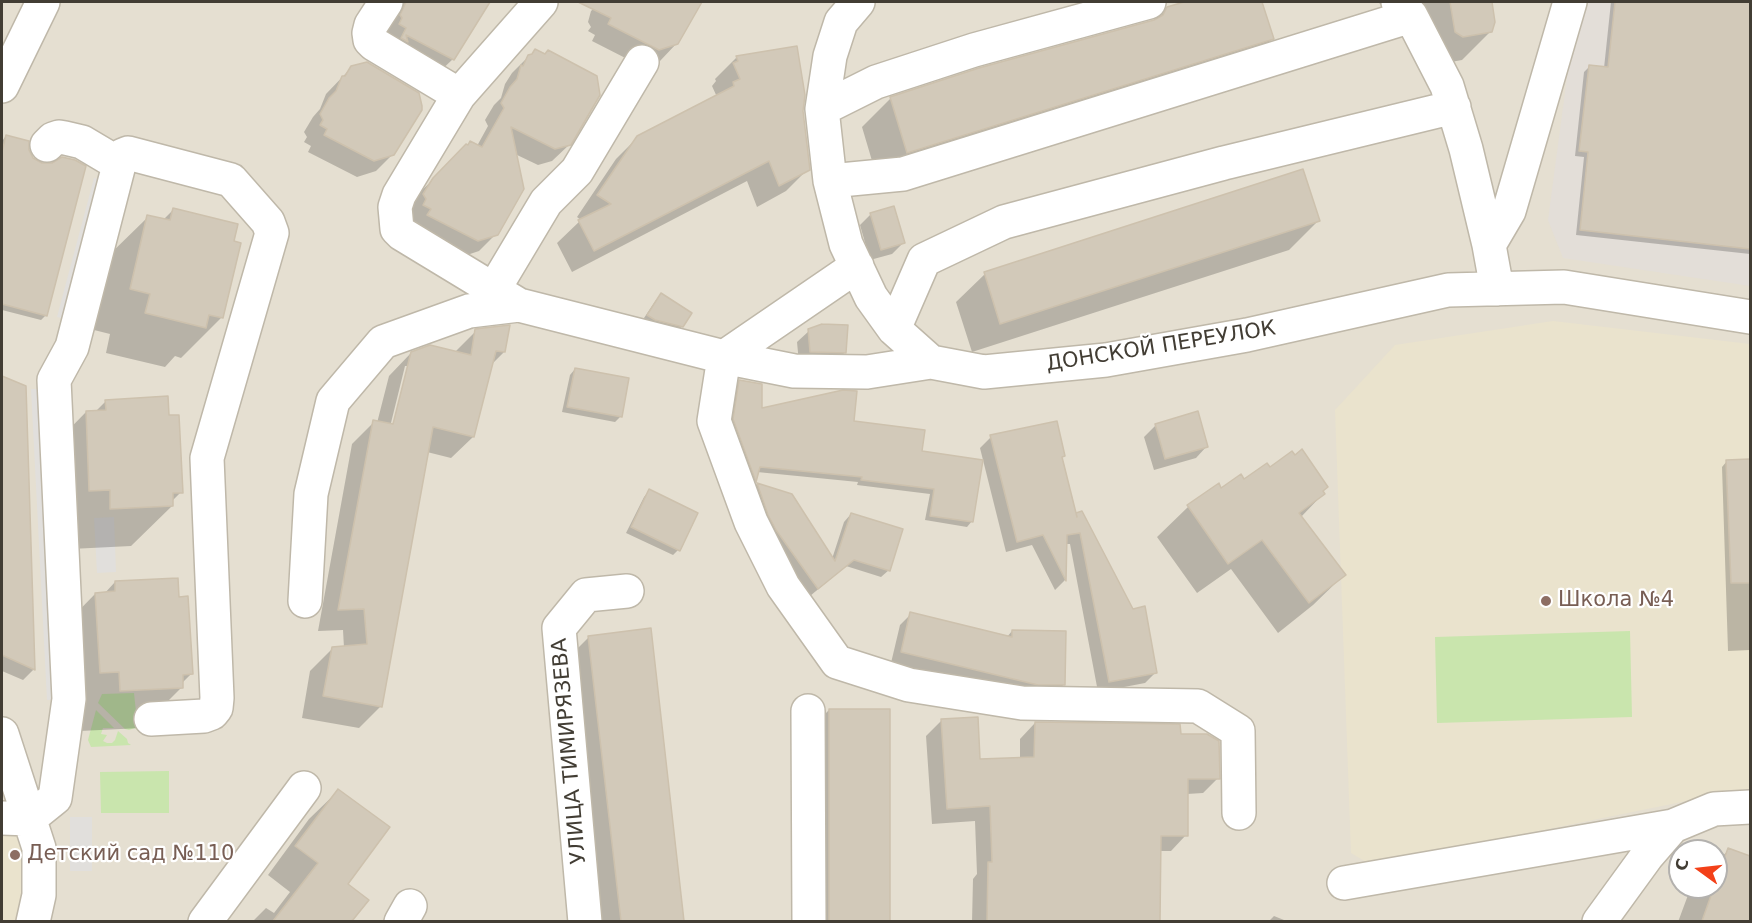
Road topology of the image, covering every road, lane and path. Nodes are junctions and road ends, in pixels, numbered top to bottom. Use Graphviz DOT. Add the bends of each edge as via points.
graph roads {
  1 [pos="43,2"];
  2 [pos="386,2"];
  3 [pos="541,2"];
  4 [pos="858,2"];
  5 [pos="1149,2"];
  6 [pos="1570,2"];
  7 [pos="1405,9"];
  8 [pos="642,62"];
  9 [pos="2,86"];
  10 [pos="459,95"];
  11 [pos="1454,107"];
  12 [pos="822,109"];
  13 [pos="47,145"];
  14 [pos="119,164"];
  15 [pos="830,181"];
  16 [pos="1489,245"];
  17 [pos="857,266"];
  18 [pos="1497,289"];
  19 [pos="506,297"];
  20 [pos="1750,317"];
  21 [pos="894,329"];
  22 [pos="724,357"];
  23 [pos="931,362"];
  24 [pos="627,591"];
  25 [pos="305,601"];
  26 [pos="808,711"];
  27 [pos="151,718"];
  28 [pos="2,734"];
  29 [pos="304,788"];
  30 [pos="1750,807"];
  31 [pos="1239,813"];
  32 [pos="15,819"];
  33 [pos="1673,826"];
  34 [pos="1344,883"];
  35 [pos="33,921"];
  36 [pos="205,921"];
  37 [pos="585,921"];
  38 [pos="808,921"];
  39 [pos="1599,921"];
  1 -- 9 [label="street"];
  2 -- 10 [label="street" via="371,26 370,40"];
  3 -- 10 [label="street"];
  4 -- 12 [label="street" via="841,22 830,56"];
  5 -- 12 [label="street" via="974,50 876,82"];
  6 -- 16 [label="street" via="1509,211"];
  7 -- 11 [label="street" via="1447,86"];
  7 -- 15 [label="street" via="903,174"];
  8 -- 19 [label="street" via="577,171 546,202"];
  10 -- 19 [label="street" via="396,201 395,221 402,234"];
  11 -- 16 [label="street"];
  11 -- 21 [label="street" via="1004,222 924,260"];
  12 -- 15 [label="street"];
  13 -- 14 [label="street" via="58,137 82,142"];
  14 -- 27 [label="street" via="128,153 231,180 268,222 272,233 207,458 216,708 204,716"];
  14 -- 32 [label="street" via="72,347 54,380 69,699 55,798"];
  15 -- 17 [label="street" via="846,244"];
  16 -- 18 [label="street"];
  17 -- 21 [label="street" via="871,297"];
  17 -- 22 [label="street"];
  18 -- 20 [label="street, ДОНСКОЙ ПЕРЕУЛОК" via="1564,287"];
  18 -- 23 [label="street, ДОНСКОЙ ПЕРЕУЛОК" via="1448,290 1246,335 1106,360 984,372"];
  19 -- 22 [label="street"];
  19 -- 25 [label="street" via="383,342 333,401 311,494"];
  21 -- 23 [label="street"];
  22 -- 23 [label="street" via="794,371 867,372"];
  22 -- 31 [label="street" via="714,421 751,522 783,586 837,662 909,685 1022,703 1198,706 1238,731"];
  24 -- 37 [label="street, УЛИЦА ТИМИРЯЗЕВА" via="585,595 559,628"];
  26 -- 38 [label="street"];
  28 -- 32 [label="street"];
  29 -- 36 [label="street"];
  30 -- 33 [label="street" via="1714,808"];
  32 -- 35 [label="street" via="39,848 39,895"];
  33 -- 34 [label="street"];
  33 -- 39 [label="street"];
}
